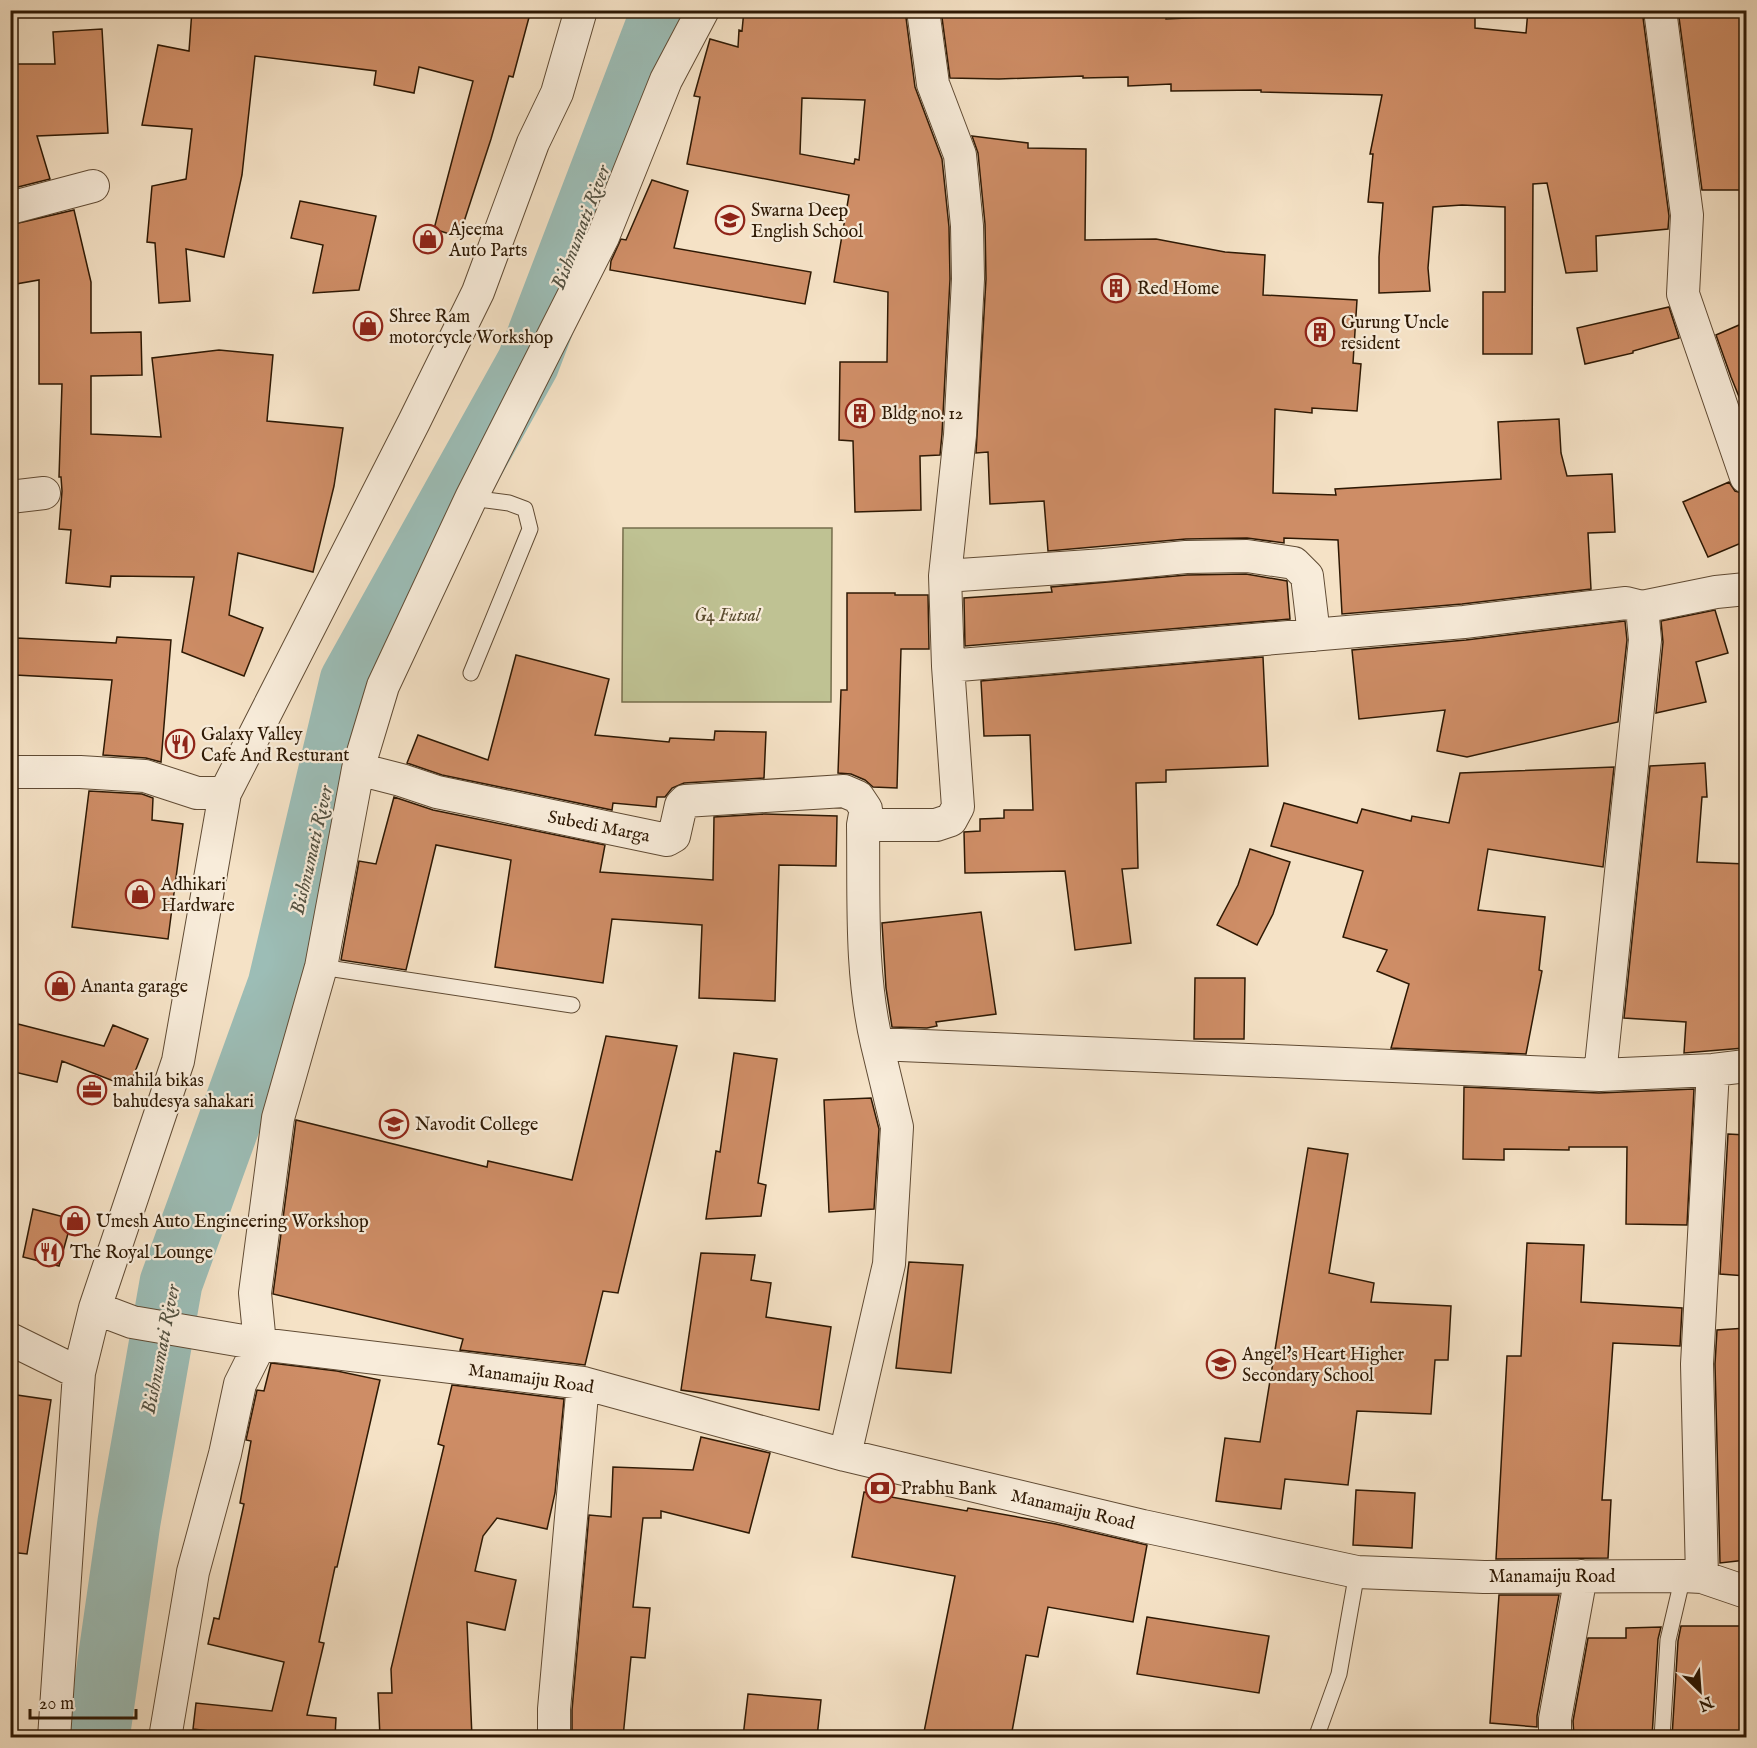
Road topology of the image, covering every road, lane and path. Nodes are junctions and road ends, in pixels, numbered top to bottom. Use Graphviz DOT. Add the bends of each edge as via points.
graph roads {
  1 [pos="581,10"];
  2 [pos="703,10"];
  3 [pos="923,10"];
  4 [pos="1660,10"];
  5 [pos="93,186"];
  6 [pos="10,208"];
  7 [pos="1746,477"];
  8 [pos="44,493"];
  9 [pos="10,497"];
  10 [pos="471,498"];
  11 [pos="945,576"];
  12 [pos="1746,589"];
  13 [pos="1642,607"];
  14 [pos="1314,635"];
  15 [pos="948,666"];
  16 [pos="471,673"];
  17 [pos="358,769"];
  18 [pos="10,772"];
  19 [pos="225,793"];
  20 [pos="863,825"];
  21 [pos="321,967"];
  22 [pos="572,1005"];
  23 [pos="877,1044"];
  24 [pos="1746,1066"];
  25 [pos="1713,1070"];
  26 [pos="1600,1076"];
  27 [pos="95,1308"];
  28 [pos="10,1339"];
  29 [pos="261,1344"];
  30 [pos="79,1373"];
  31 [pos="583,1383"];
  32 [pos="845,1455"];
  33 [pos="1357,1572"];
  34 [pos="1581,1576"];
  35 [pos="1693,1576"];
  36 [pos="1746,1592"];
  37 [pos="54,1737"];
  38 [pos="165,1737"];
  39 [pos="554,1737"];
  40 [pos="1316,1737"];
  41 [pos="1555,1737"];
  42 [pos="1662,1737"];
  1 -- 19 [label="street" via="557,93 533,143 478,292"];
  2 -- 10 [label="street" via="666,80 603,237"];
  3 -- 11 [label="street" via="933,84 960,155 967,226 960,435"];
  4 -- 7 [label="street" via="1687,215 1683,294"];
  5 -- 6 [label="street"];
  8 -- 9 [label="street"];
  10 -- 16 [label="lane" via="509,502 525,509 530,529"];
  10 -- 17 [label="street" via="383,686"];
  11 -- 14 [label="street" via="1186,557 1247,556 1294,562 1307,576"];
  11 -- 15 [label="street"];
  12 -- 13 [label="street"];
  13 -- 14 [label="street" via="1626,603"];
  13 -- 26 [label="street" via="1645,640"];
  14 -- 15 [label="street"];
  15 -- 20 [label="street" via="958,807 951,819 936,825"];
  17 -- 20 [label="street, Subedi Marga" via="436,792 667,840 674,836 685,801 844,791 858,797 866,809"];
  17 -- 21 [label="street"];
  18 -- 19 [label="street" via="145,776 197,793"];
  19 -- 27 [label="street" via="178,1060"];
  20 -- 23 [label="street" via="864,926 870,1014"];
  21 -- 22 [label="lane"];
  21 -- 29 [label="street" via="279,1118 255,1293"];
  23 -- 26 [label="street"];
  23 -- 32 [label="street" via="897,1127 889,1264"];
  24 -- 25 [label="street"];
  25 -- 26 [label="street"];
  25 -- 35 [label="street" via="1697,1364"];
  27 -- 29 [label="street, Manamaiju Road" via="132,1322"];
  27 -- 30 [label="street"];
  28 -- 30 [label="street"];
  29 -- 31 [label="street, Manamaiju Road"];
  29 -- 38 [label="street" via="240,1384 193,1572"];
  30 -- 37 [label="street"];
  31 -- 32 [label="street, Manamaiju Road"];
  31 -- 39 [label="street"];
  32 -- 33 [label="street, Manamaiju Road"];
  33 -- 34 [label="street, Manamaiju Road"];
  33 -- 40 [label="lane" via="1339,1674"];
  34 -- 35 [label="street, Manamaiju Road"];
  34 -- 41 [label="street" via="1554,1719"];
  35 -- 36 [label="street, Manamaiju Road"];
  35 -- 42 [label="lane" via="1668,1640"];
}
